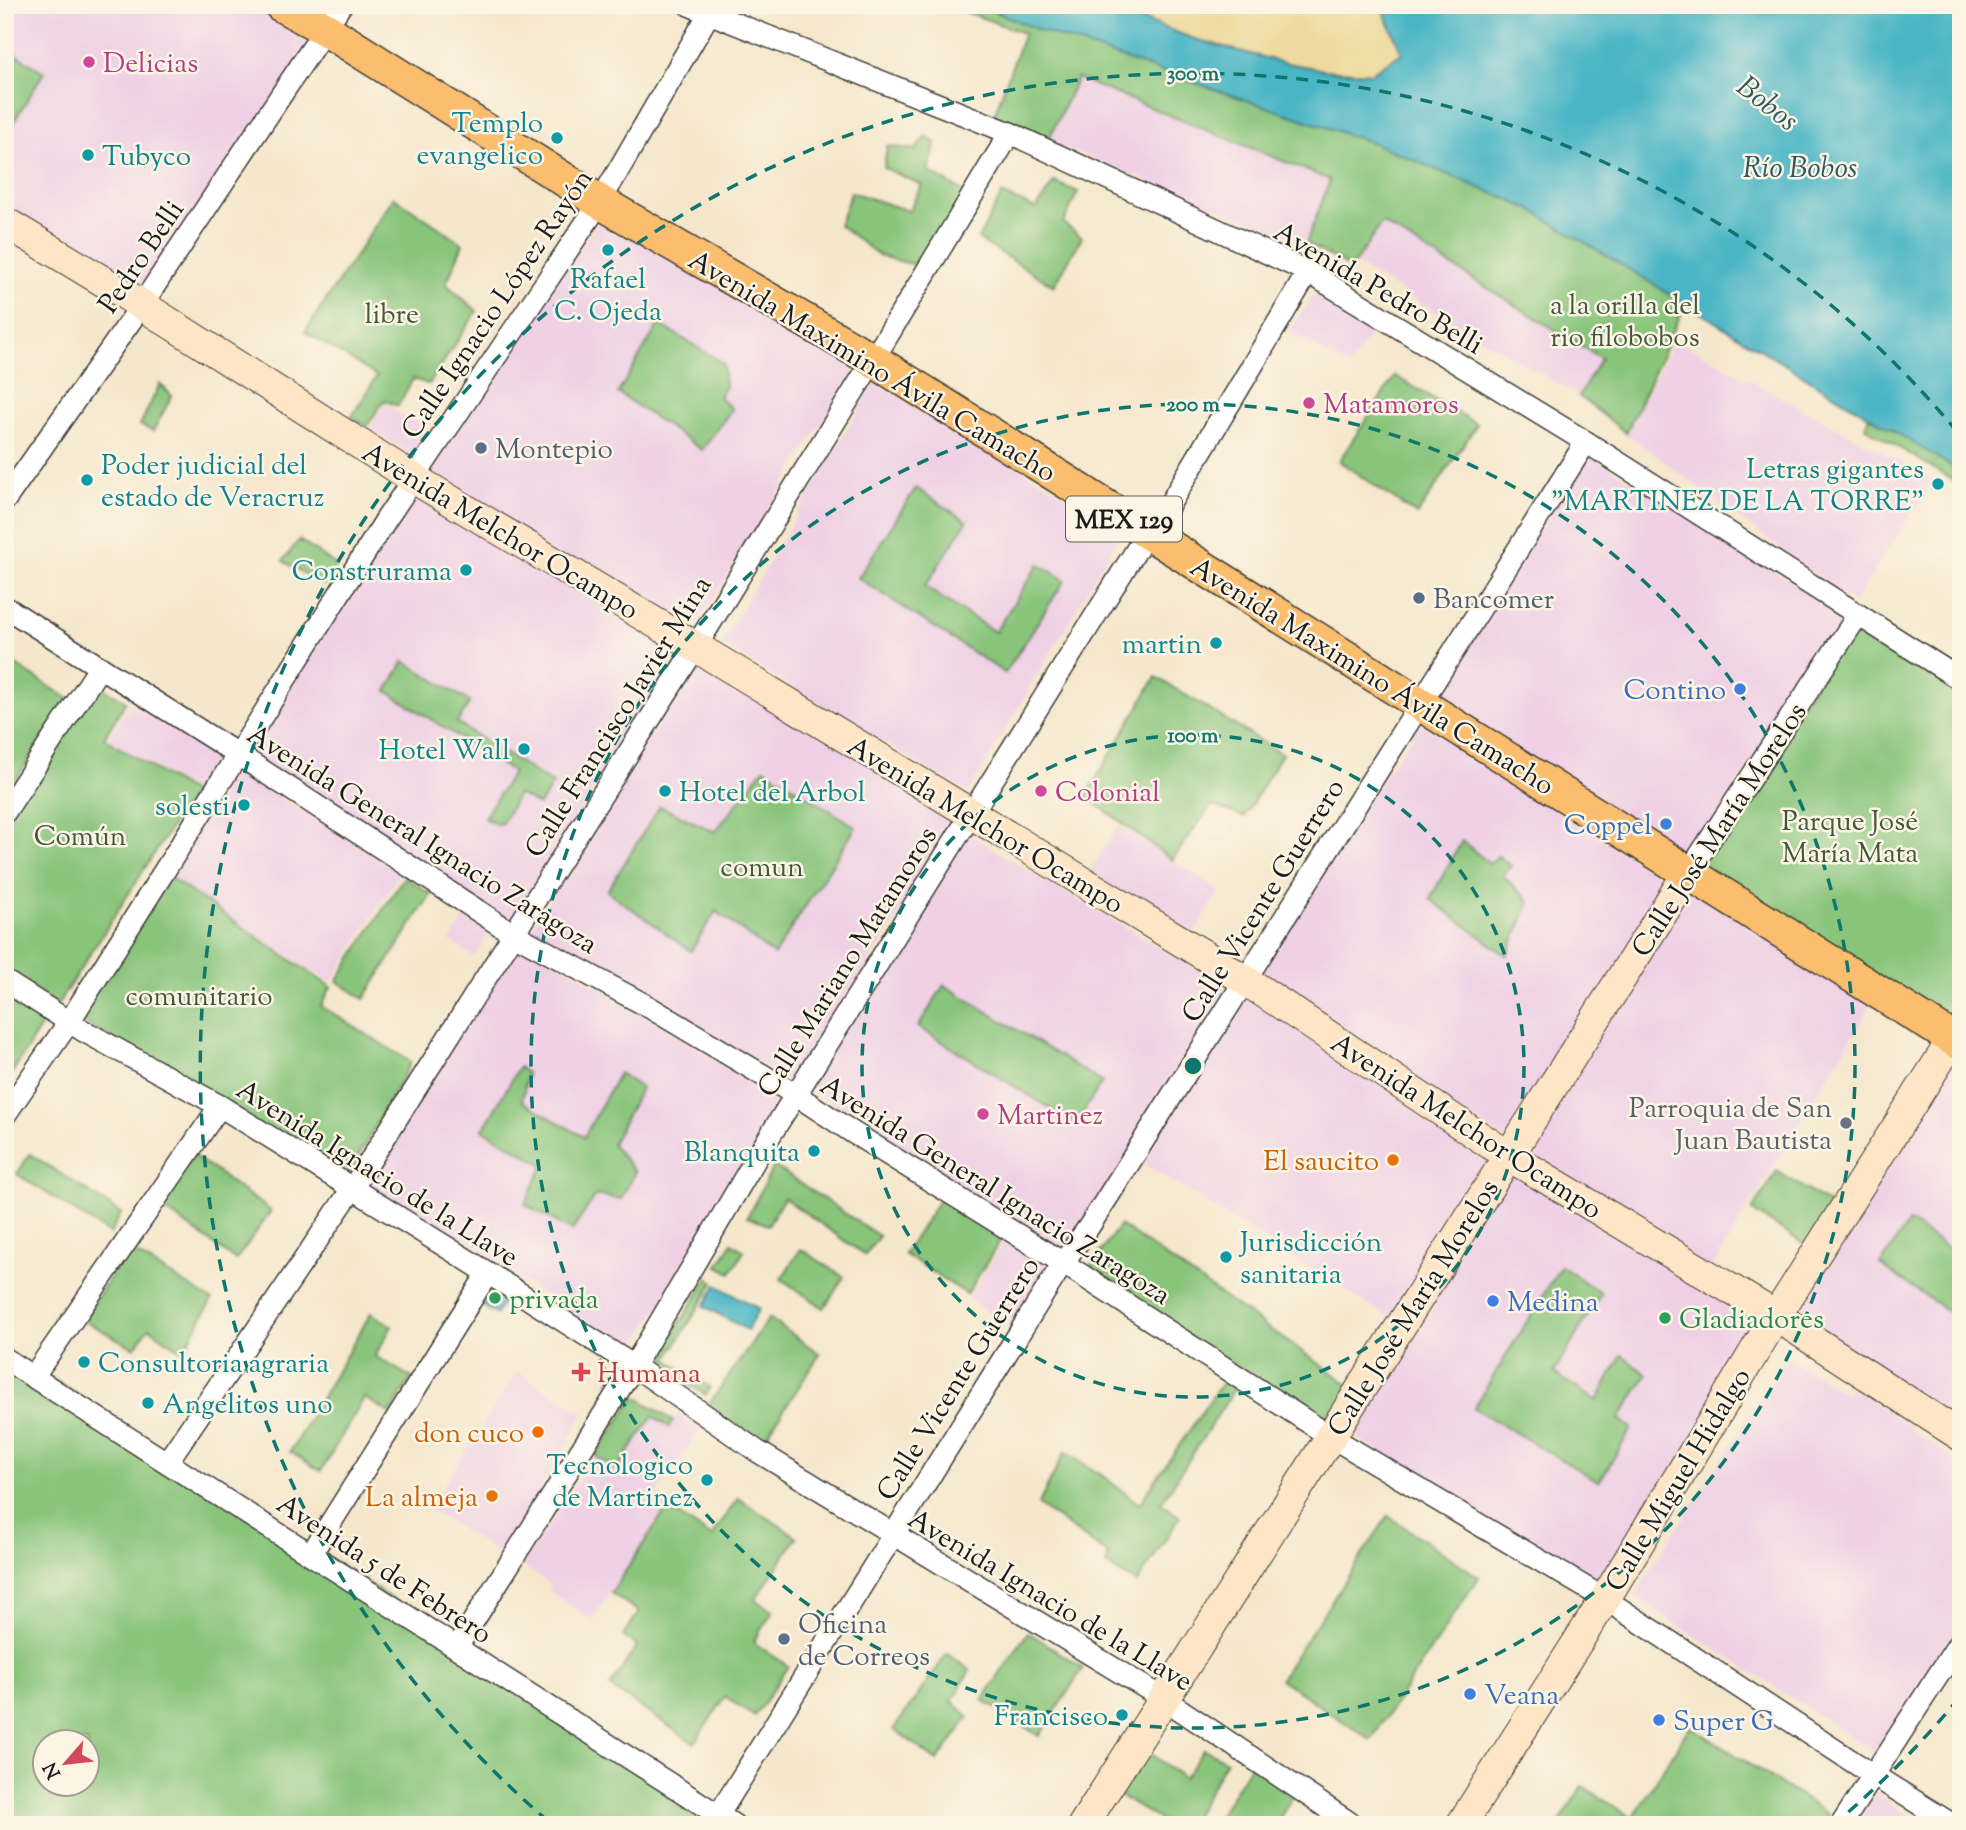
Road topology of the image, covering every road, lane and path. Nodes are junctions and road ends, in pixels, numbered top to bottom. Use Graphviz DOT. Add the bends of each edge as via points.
graph roads {
  1 [pos="281,5"];
  2 [pos="689,5"];
  3 [pos="710,12"];
  4 [pos="332,17"];
  5 [pos="1010,133"];
  6 [pos="600,202"];
  7 [pos="5,222"];
  8 [pos="1308,272"];
  9 [pos="141,306"];
  10 [pos="873,360"];
  11 [pos="1586,442"];
  12 [pos="413,478"];
  13 [pos="5,500"];
  14 [pos="1147,533"];
  15 [pos="5,607"];
  16 [pos="1858,615"];
  17 [pos="695,648"];
  18 [pos="100,667"];
  19 [pos="1961,680"];
  20 [pos="1419,704"];
  21 [pos="237,754"];
  22 [pos="5,812"];
  23 [pos="970,815"];
  24 [pos="1688,873"];
  25 [pos="512,933"];
  26 [pos="1245,980"];
  27 [pos="5,981"];
  28 [pos="69,1022"];
  29 [pos="1958,1036"];
  30 [pos="796,1095"];
  31 [pos="220,1106"];
  32 [pos="5,1115"];
  33 [pos="1507,1155"];
  34 [pos="352,1189"];
  35 [pos="1063,1263"];
  36 [pos="488,1273"];
  37 [pos="1776,1316"];
  38 [pos="5,1359"];
  39 [pos="634,1366"];
  40 [pos="33,1377"];
  41 [pos="1961,1436"];
  42 [pos="1331,1437"];
  43 [pos="167,1462"];
  44 [pos="892,1535"];
  45 [pos="311,1554"];
  46 [pos="1605,1599"];
  47 [pos="1961,1640"];
  48 [pos="457,1647"];
  49 [pos="1164,1699"];
  50 [pos="1873,1775"];
  51 [pos="726,1819"];
  52 [pos="1083,1825"];
  53 [pos="1353,1825"];
  54 [pos="1461,1825"];
  55 [pos="1841,1825"];
  56 [pos="1953,1825"];
  1 -- 4 [label="main road, Avenida Maximino Ávila Camacho / MEX 129"];
  2 -- 3 [label="street, Avenida Pedro Belli"];
  3 -- 5 [label="street, Avenida Pedro Belli"];
  3 -- 6 [label="street, Calle Ignacio López Rayón"];
  4 -- 6 [label="main road, Avenida Maximino Ávila Camacho / MEX 129"];
  4 -- 9 [label="street, Pedro Belli"];
  5 -- 8 [label="street, Avenida Pedro Belli"];
  5 -- 10 [label="street, Calle Francisco Javier Mina"];
  6 -- 10 [label="main road, Avenida Maximino Ávila Camacho / MEX 129"];
  6 -- 12 [label="street, Calle Ignacio López Rayón"];
  7 -- 9 [label="street, Avenida Melchor Ocampo"];
  8 -- 11 [label="street, Avenida Pedro Belli"];
  8 -- 14 [label="street, Calle Mariano Matamoros" via="1159,522"];
  9 -- 12 [label="street, Avenida Melchor Ocampo"];
  9 -- 13 [label="street, Pedro Belli"];
  10 -- 14 [label="main road, Avenida Maximino Ávila Camacho / MEX 129"];
  10 -- 17 [label="street, Calle Francisco Javier Mina"];
  11 -- 16 [label="street, Avenida Pedro Belli"];
  11 -- 20 [label="street, Calle Vicente Guerrero"];
  12 -- 17 [label="street, Avenida Melchor Ocampo"];
  12 -- 21 [label="street, Calle Ignacio López Rayón"];
  14 -- 20 [label="main road, Avenida Maximino Ávila Camacho / MEX 129"];
  14 -- 23 [label="street, Calle Mariano Matamoros"];
  15 -- 18 [label="street, Avenida General Ignacio Zaragoza"];
  16 -- 19 [label="street, Avenida Pedro Belli"];
  16 -- 24 [label="street, Calle José María Morelos"];
  17 -- 23 [label="street, Avenida Melchor Ocampo"];
  17 -- 25 [label="street, Calle Francisco Javier Mina"];
  18 -- 21 [label="street, Avenida General Ignacio Zaragoza"];
  18 -- 22 [label="street"];
  20 -- 24 [label="main road, Avenida Maximino Ávila Camacho / MEX 129"];
  20 -- 26 [label="street, Calle Vicente Guerrero"];
  21 -- 25 [label="street, Avenida General Ignacio Zaragoza"];
  21 -- 28 [label="street, Calle Ignacio López Rayón"];
  23 -- 26 [label="street, Avenida Melchor Ocampo"];
  23 -- 30 [label="street, Calle Mariano Matamoros"];
  24 -- 29 [label="main road, Avenida Maximino Ávila Camacho / MEX 129"];
  24 -- 33 [label="street, Calle José María Morelos"];
  25 -- 30 [label="street, Avenida General Ignacio Zaragoza" via="649,1007"];
  25 -- 34 [label="street, Calle Francisco Javier Mina"];
  26 -- 33 [label="street, Avenida Melchor Ocampo"];
  26 -- 35 [label="street, Calle Vicente Guerrero"];
  27 -- 28 [label="street, Avenida Ignacio de la Llave"];
  28 -- 31 [label="street, Avenida Ignacio de la Llave"];
  28 -- 32 [label="street, Calle Ignacio López Rayón"];
  29 -- 37 [label="street, Calle Miguel Hidalgo"];
  30 -- 35 [label="street, Avenida General Ignacio Zaragoza"];
  30 -- 39 [label="street, Calle Mariano Matamoros"];
  31 -- 34 [label="street, Avenida Ignacio de la Llave"];
  31 -- 40 [label="street"];
  33 -- 37 [label="street, Avenida Melchor Ocampo"];
  33 -- 42 [label="street, Calle José María Morelos"];
  34 -- 36 [label="street, Avenida Ignacio de la Llave"];
  34 -- 43 [label="street, Calle Francisco Javier Mina"];
  35 -- 42 [label="street, Avenida General Ignacio Zaragoza"];
  35 -- 44 [label="street, Calle Vicente Guerrero"];
  36 -- 39 [label="street, Avenida Ignacio de la Llave"];
  36 -- 45 [label="street"];
  37 -- 41 [label="street, Avenida Melchor Ocampo"];
  37 -- 46 [label="street, Calle Miguel Hidalgo"];
  38 -- 40 [label="street, Avenida 5 de Febrero"];
  39 -- 44 [label="street, Avenida Ignacio de la Llave" via="757,1451"];
  39 -- 48 [label="street, Calle Mariano Matamoros"];
  40 -- 43 [label="street, Avenida 5 de Febrero"];
  42 -- 46 [label="street, Avenida General Ignacio Zaragoza"];
  42 -- 49 [label="street, Calle José María Morelos"];
  43 -- 45 [label="street, Avenida 5 de Febrero"];
  44 -- 49 [label="street, Avenida Ignacio de la Llave"];
  44 -- 51 [label="street, Calle Vicente Guerrero"];
  45 -- 48 [label="street, Avenida 5 de Febrero"];
  46 -- 50 [label="street, Avenida General Ignacio Zaragoza"];
  46 -- 54 [label="street, Calle Miguel Hidalgo"];
  47 -- 50 [label="street"];
  48 -- 51 [label="street, Avenida 5 de Febrero"];
  49 -- 52 [label="street, Calle José María Morelos"];
  49 -- 53 [label="street, Avenida Ignacio de la Llave"];
  50 -- 55 [label="street"];
  50 -- 56 [label="street, Avenida General Ignacio Zaragoza"];
}
